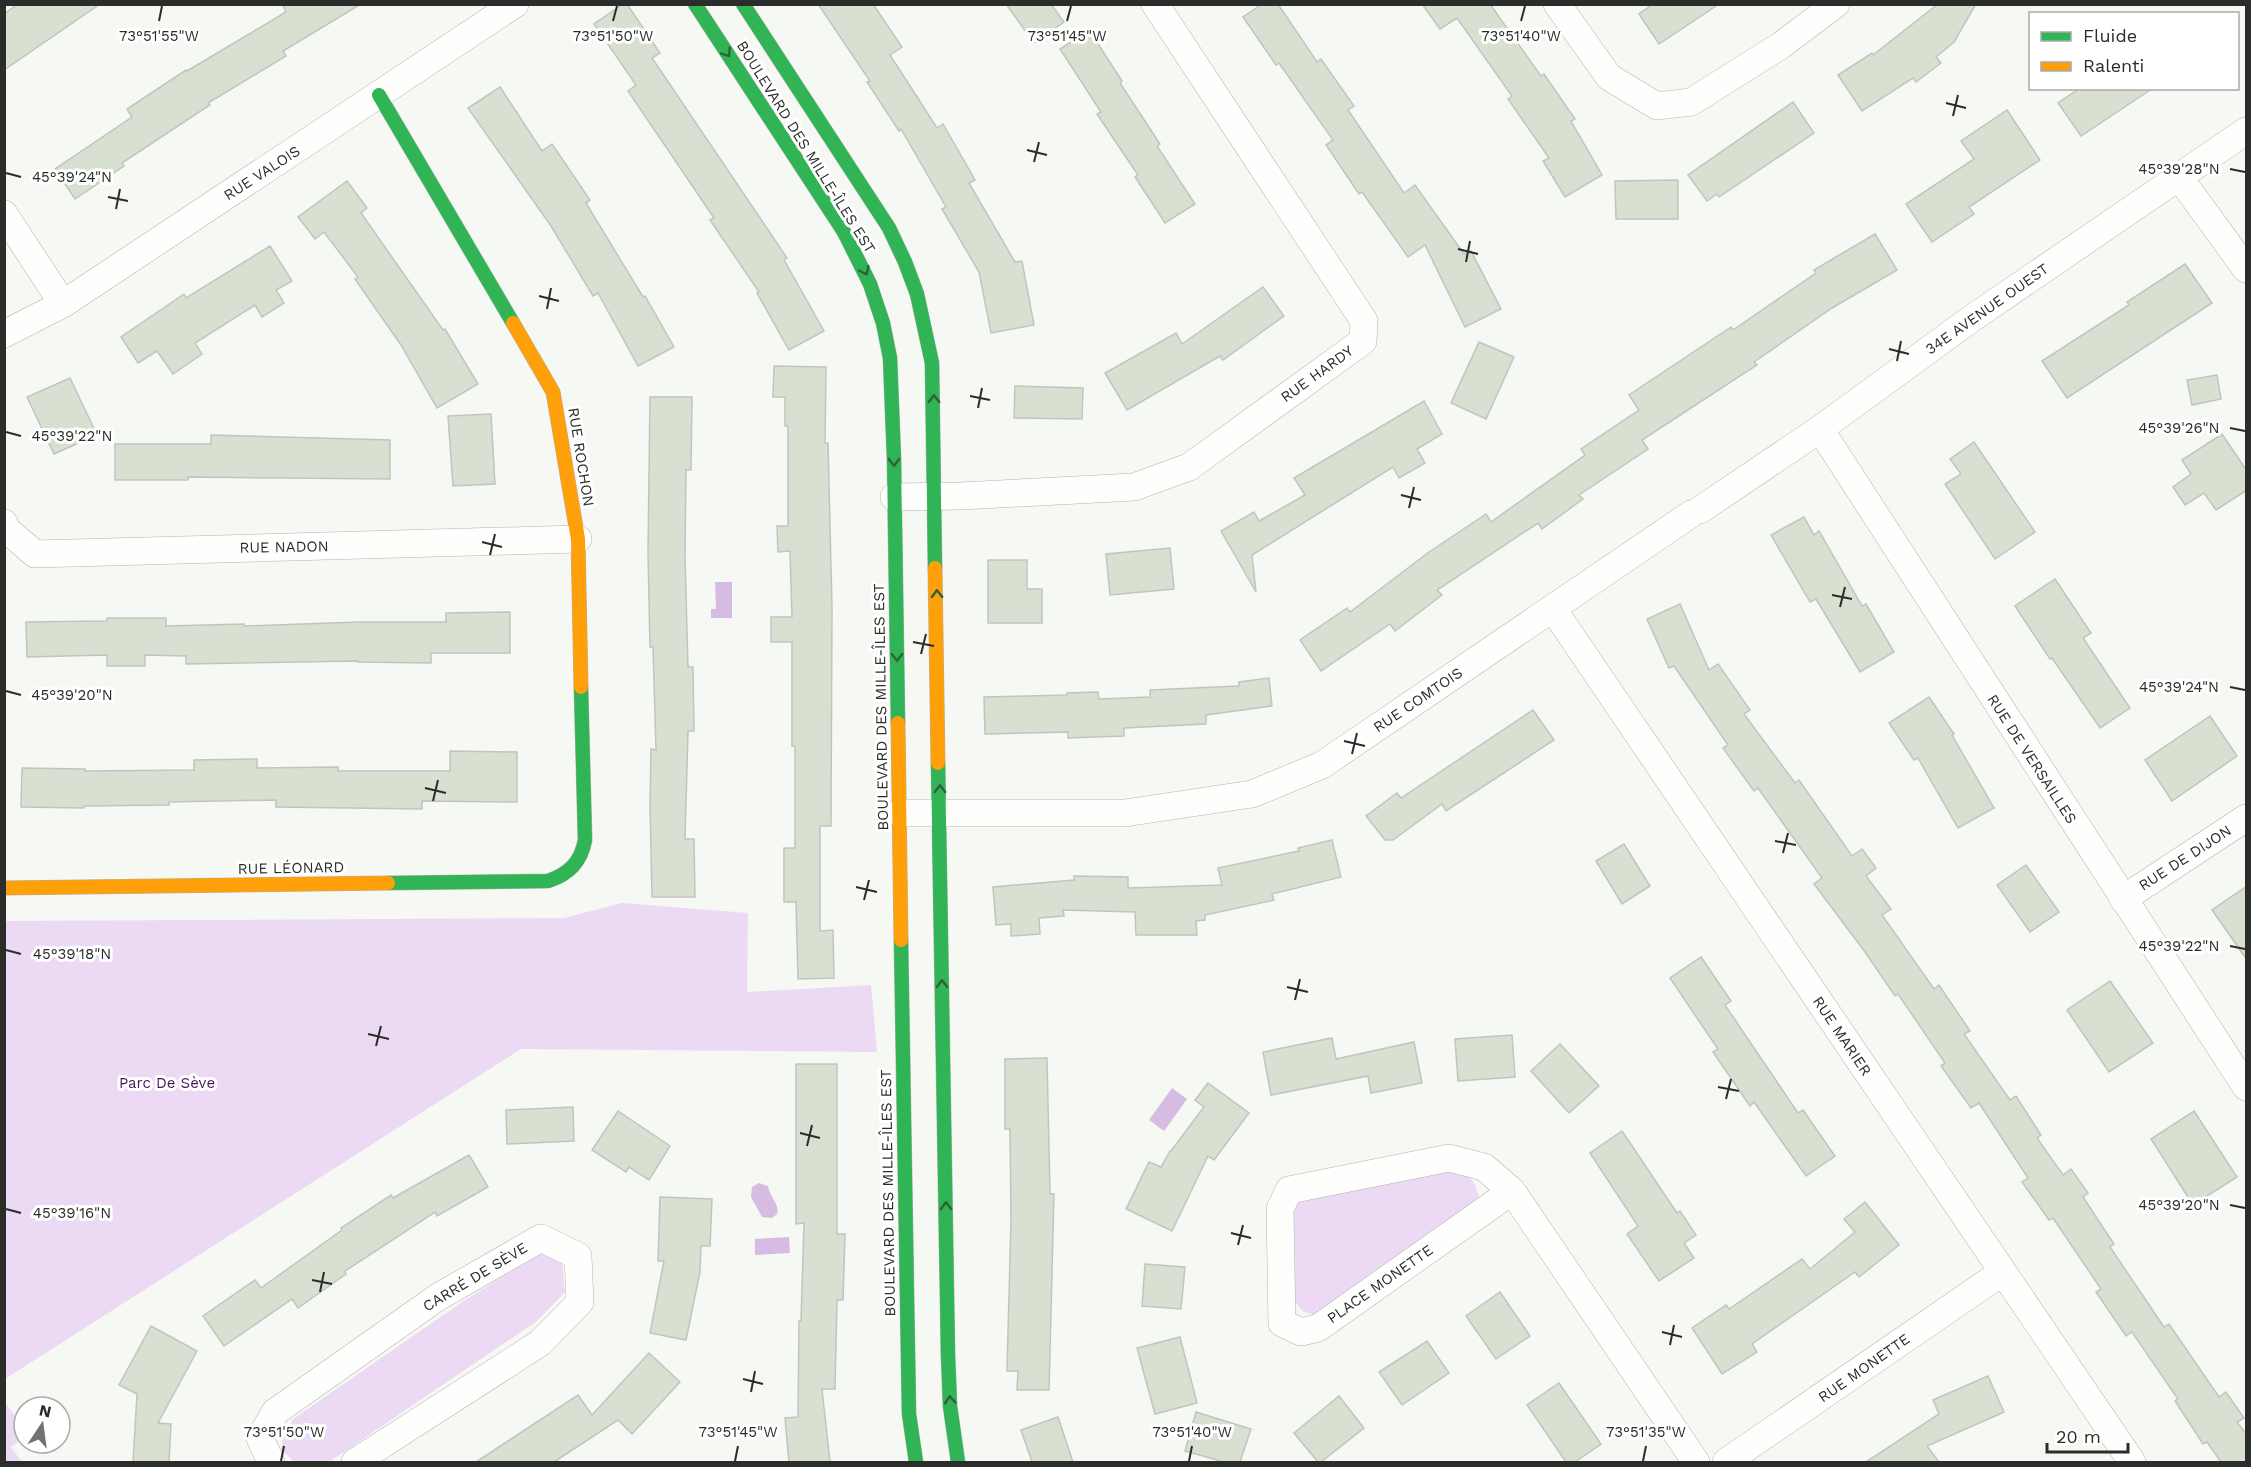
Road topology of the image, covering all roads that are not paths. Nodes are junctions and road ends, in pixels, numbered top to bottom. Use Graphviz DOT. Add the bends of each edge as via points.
graph roads {
  1 [pos="515,4"];
  2 [pos="695,4"];
  3 [pos="743,4"];
  4 [pos="1155,4"];
  5 [pos="1557,4"];
  6 [pos="1836,4"];
  7 [pos="380,95"];
  8 [pos="2247,131"];
  9 [pos="2179,177"];
  10 [pos="4,214"];
  11 [pos="2247,269"];
  12 [pos="63,304"];
  13 [pos="4,334"];
  14 [pos="1820,429"];
  15 [pos="894,497"];
  16 [pos="936,497"];
  17 [pos="1695,512"];
  18 [pos="4,523"];
  19 [pos="578,540"];
  20 [pos="1553,609"];
  21 [pos="940,812"];
  22 [pos="899,813"];
  23 [pos="2247,818"];
  24 [pos="574,868"];
  25 [pos="4,888"];
  26 [pos="2123,898"];
  27 [pos="2247,1087"];
  28 [pos="1512,1191"];
  29 [pos="2001,1273"];
  30 [pos="271,1462"];
  31 [pos="355,1462"];
  32 [pos="916,1462"];
  33 [pos="958,1462"];
  34 [pos="1696,1462"];
  35 [pos="1726,1462"];
  36 [pos="2132,1462"];
  1 -- 7 [label="street, RUE VALOIS"];
  2 -- 15 [label="street, BOULEVARD DES MILLE-ÎLES EST, one-way" via="844,232 870,284 890,358"];
  16 -- 3 [label="street, BOULEVARD DES MILLE-ÎLES EST, one-way" via="932,363 921,304 907,264 877,208"];
  4 -- 16 [label="street, RUE HARDY" via="1364,321 1363,341 1189,467 1134,487"];
  5 -- 6 [label="street" via="1609,77 1657,106 1691,102 1780,46"];
  7 -- 12 [label="street, RUE VALOIS"];
  7 -- 19 [label="street, RUE ROCHON" via="554,392"];
  8 -- 9 [label="street, 34E AVENUE OUEST"];
  9 -- 11 [label="street"];
  9 -- 14 [label="street, 34E AVENUE OUEST" via="1971,319"];
  10 -- 12 [label="street"];
  12 -- 13 [label="street, RUE VALOIS"];
  14 -- 17 [label="street, 34E AVENUE OUEST"];
  14 -- 26 [label="street, RUE DE VERSAILLES"];
  15 -- 16 [label="street, RUE HARDY"];
  15 -- 22 [label="street, BOULEVARD DES MILLE-ÎLES EST, one-way"];
  21 -- 16 [label="street, BOULEVARD DES MILLE-ÎLES EST, one-way"];
  17 -- 20 [label="street, RUE COMTOIS"];
  18 -- 19 [label="street, RUE NADON" via="35,554"];
  19 -- 24 [label="street, RUE ROCHON" via="585,840"];
  20 -- 21 [label="street, RUE COMTOIS" via="1322,765 1252,794 1125,813"];
  20 -- 29 [label="street, RUE MARIER"];
  21 -- 22 [label="street, RUE COMTOIS"];
  33 -- 21 [label="street, BOULEVARD DES MILLE-ÎLES EST, one-way" via="948,1355"];
  22 -- 32 [label="street, BOULEVARD DES MILLE-ÎLES EST" via="907,1367"];
  23 -- 26 [label="street, RUE DE DIJON"];
  24 -- 25 [label="street, RUE LÉONARD" via="548,881"];
  26 -- 27 [label="street, RUE DE VERSAILLES"];
  28 -- 28 [label="street, PLACE MONETTE" via="1484,1167 1449,1158 1289,1190 1280,1209 1282,1323 1301,1332 1318,1328"];
  28 -- 34 [label="street, PLACE MONETTE"];
  29 -- 35 [label="street, RUE MONETTE"];
  29 -- 36 [label="street, RUE MARIER"];
  30 -- 31 [label="street, CARRÉ DE SÈVE" via="260,1438 275,1412 438,1297 541,1238 578,1256 580,1302 540,1343"];
}
